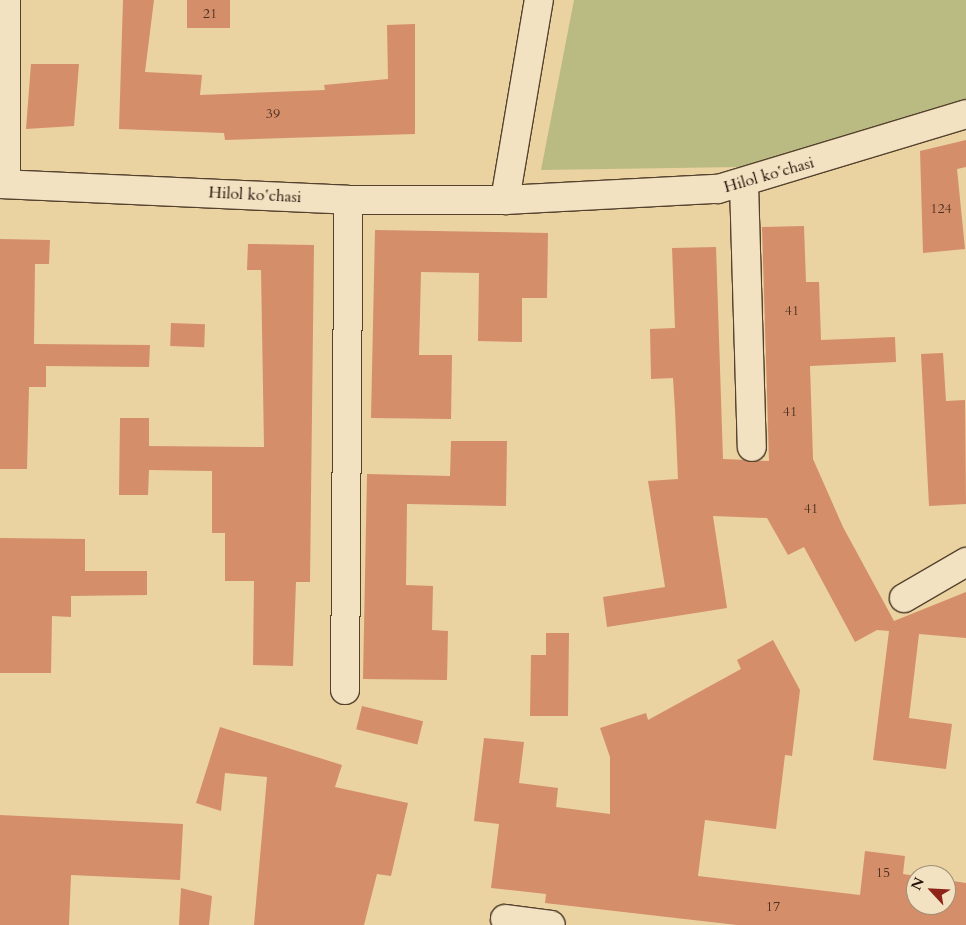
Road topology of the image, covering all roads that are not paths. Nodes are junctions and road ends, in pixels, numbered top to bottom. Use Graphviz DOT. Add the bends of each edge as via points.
graph roads {
  1 [pos="6,0"];
  2 [pos="539,0"];
  3 [pos="966,114"];
  4 [pos="3,184"];
  5 [pos="744,184"];
  6 [pos="348,200"];
  7 [pos="505,200"];
  8 [pos="752,446"];
  9 [pos="966,562"];
  10 [pos="904,598"];
  11 [pos="345,690"];
  12 [pos="504,919"];
  13 [pos="551,925"];
  1 -- 4 [label="street, Hilol koʻchasi"];
  2 -- 7 [label="street"];
  3 -- 5 [label="street, Hilol koʻchasi"];
  4 -- 6 [label="street, Hilol koʻchasi"];
  5 -- 7 [label="street, Hilol koʻchasi" via="718,189"];
  5 -- 8 [label="street"];
  6 -- 7 [label="street, Hilol koʻchasi"];
  6 -- 11 [label="street"];
  9 -- 10 [label="street"];
  12 -- 13 [label="street"];
}
